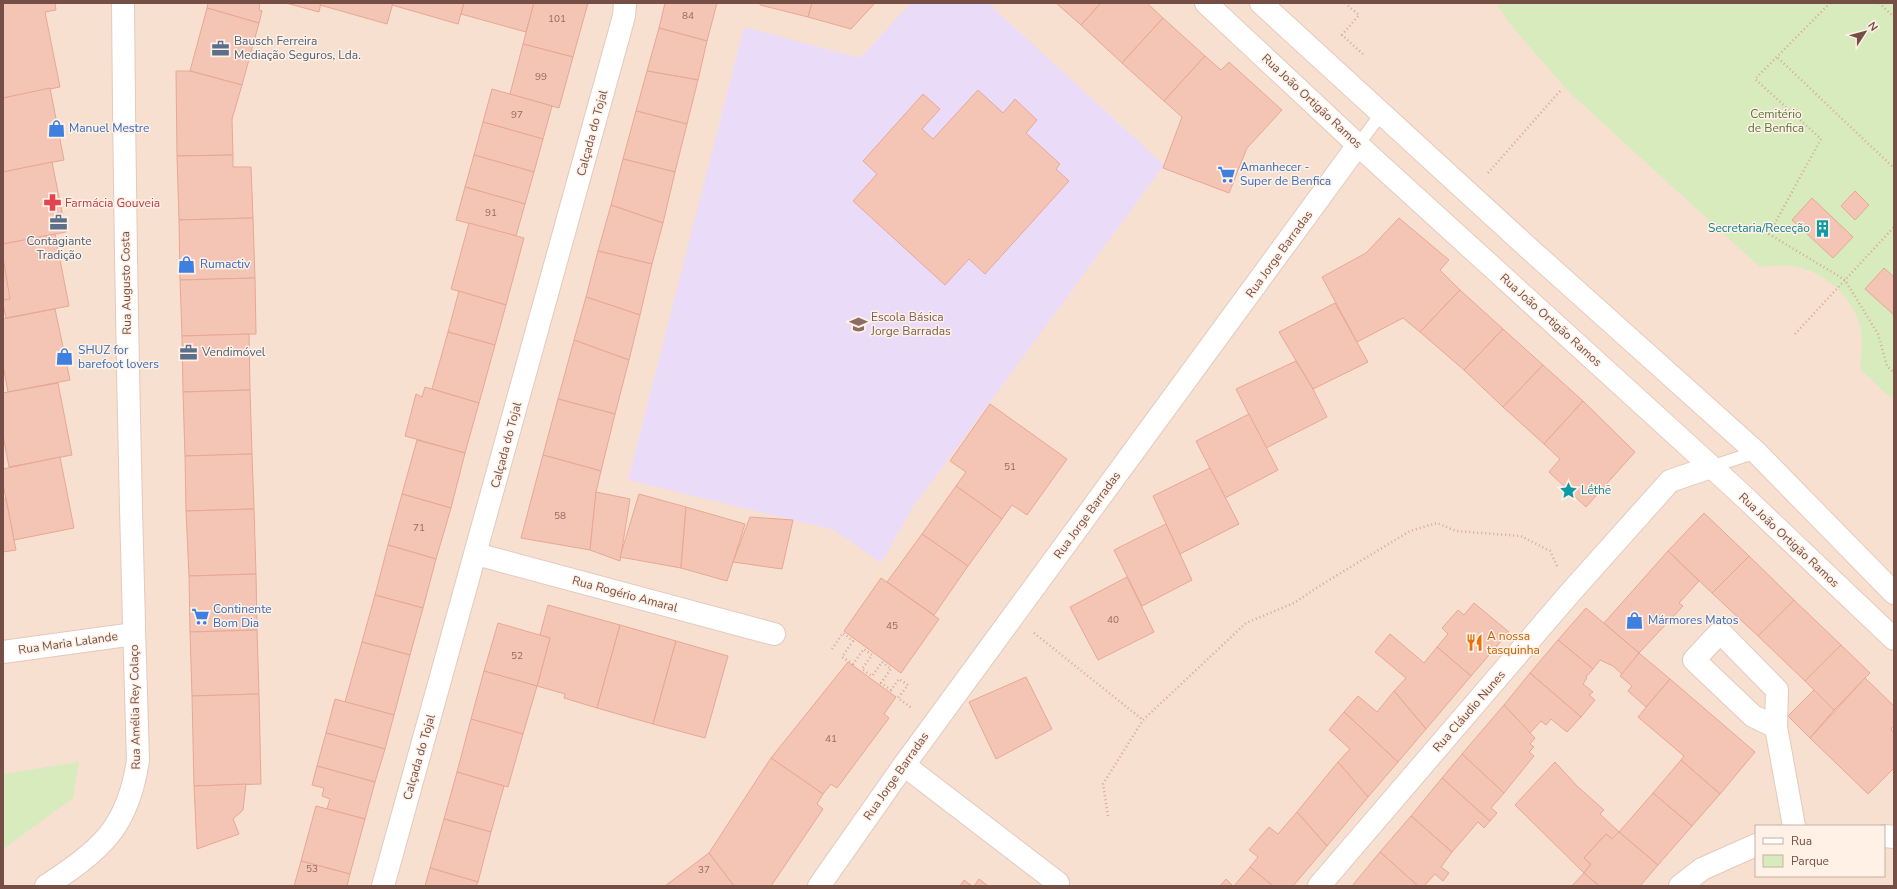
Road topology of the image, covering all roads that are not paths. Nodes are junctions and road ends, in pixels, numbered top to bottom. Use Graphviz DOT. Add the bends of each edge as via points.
graph roads {
  1 [pos="123,3"];
  2 [pos="625,3"];
  3 [pos="1206,3"];
  4 [pos="1261,3"];
  5 [pos="1381,114"];
  6 [pos="1358,145"];
  7 [pos="1756,452"];
  8 [pos="1711,466"];
  9 [pos="476,554"];
  10 [pos="1894,593"];
  11 [pos="134,634"];
  12 [pos="774,634"];
  13 [pos="1894,639"];
  14 [pos="3,652"];
  15 [pos="1776,727"];
  16 [pos="904,765"];
  17 [pos="1794,825"];
  18 [pos="1755,845"];
  19 [pos="46,886"];
  20 [pos="383,886"];
  21 [pos="819,886"];
  22 [pos="1056,886"];
  23 [pos="1319,886"];
  24 [pos="1680,886"];
  1 -- 11 [label="street, Rua Augusto Costa"];
  2 -- 9 [label="street, Calçada do Tojal" via="624,16"];
  3 -- 6 [label="street, Rua João Ortigão Ramos"];
  4 -- 5 [label="street"];
  5 -- 6 [label="lane"];
  5 -- 7 [label="street"];
  6 -- 8 [label="street, Rua João Ortigão Ramos"];
  6 -- 16 [label="street, Rua Jorge Barradas"];
  7 -- 8 [label="lane"];
  7 -- 10 [label="street"];
  8 -- 13 [label="street, Rua João Ortigão Ramos"];
  8 -- 23 [label="street, Rua Cláudio Nunes" via="1670,481 1570,593"];
  9 -- 12 [label="street, Rua Rogério Amaral"];
  9 -- 20 [label="street, Calçada do Tojal"];
  11 -- 14 [label="street, Rua Maria Lalande"];
  11 -- 19 [label="street, Rua Amélia Rey Colaço" via="138,760 134,784 113,831 99,847 76,866"];
  15 -- 17 [label="street"];
  16 -- 21 [label="street, Rua Jorge Barradas"];
  16 -- 22 [label="street" via="1058,883"];
  18 -- 24 [label="street" via="1702,869"];
}
